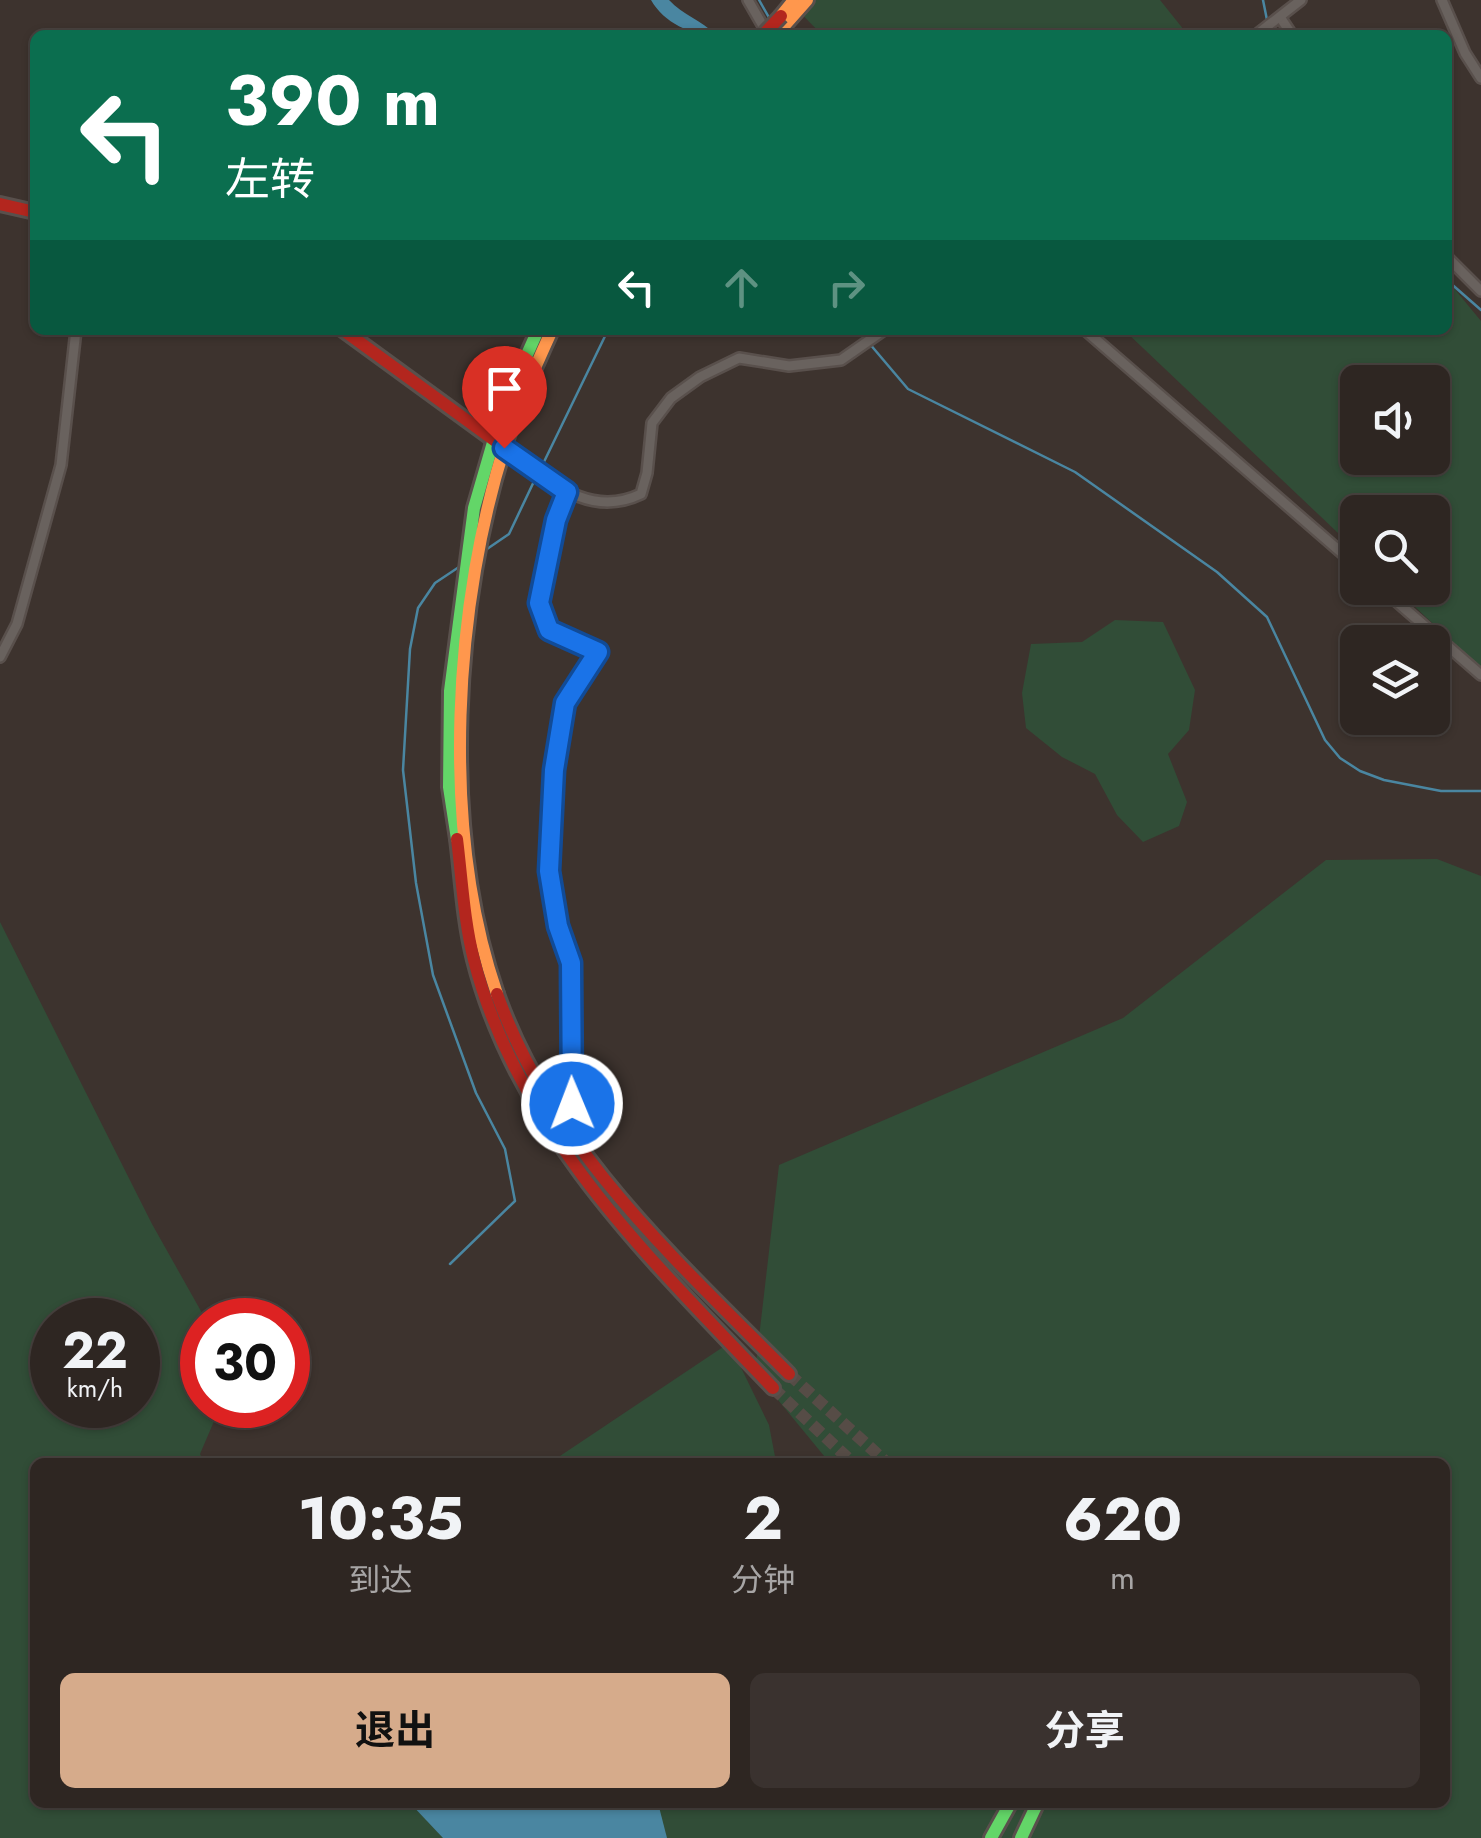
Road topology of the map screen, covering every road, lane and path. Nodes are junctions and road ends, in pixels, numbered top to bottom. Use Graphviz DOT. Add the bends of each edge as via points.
graph roads {
  1 [pos="748,0"];
  2 [pos="806,0"];
  3 [pos="1301,0"];
  4 [pos="1442,0"];
  5 [pos="795,6"];
  6 [pos="1280,18"];
  7 [pos="766,30"];
  8 [pos="772,30"];
  9 [pos="773,30"];
  10 [pos="1263,30"];
  11 [pos="1288,30"];
  12 [pos="1481,78"];
  13 [pos="0,204"];
  14 [pos="30,211"];
  15 [pos="1452,262"];
  16 [pos="1481,291"];
  17 [pos="75,335"];
  18 [pos="350,335"];
  19 [pos="536,335"];
  20 [pos="550,335"];
  21 [pos="878,335"];
  22 [pos="1091,335"];
  23 [pos="498,444"];
  24 [pos="567,492"];
  25 [pos="1340,551"];
  26 [pos="1401,605"];
  27 [pos="0,657"];
  28 [pos="1481,674"];
  29 [pos="456,692"];
  30 [pos="455,739"];
  31 [pos="572,1104"];
  32 [pos="789,1374"];
  33 [pos="773,1388"];
  34 [pos="1008,1808"];
  35 [pos="1035,1808"];
  36 [pos="992,1838"];
  37 [pos="1021,1838"];
  1 -- 7 [label="street"];
  2 -- 5 [label="main road"];
  3 -- 6 [label="street"];
  4 -- 12 [label="street"];
  5 -- 8 [label="main road, bridge"];
  5 -- 9 [label="main road"];
  6 -- 10 [label="street"];
  6 -- 11 [label="street"];
  13 -- 14 [label="main road"];
  15 -- 16 [label="street"];
  17 -- 27 [label="street" via="61,465 18,624"];
  18 -- 23 [label="main road"];
  19 -- 23 [label="main road" via="503,408"];
  20 -- 29 [label="main road" via="500,459"];
  21 -- 24 [label="street" via="841,360 789,366 739,358 713,370 670,398 652,424 641,494 604,502"];
  22 -- 25 [label="street"];
  23 -- 24 [label="street"];
  23 -- 29 [label="main road" via="474,508"];
  24 -- 31 [label="street" via="539,603 549,630 598,652 565,703 554,770 549,871 571,963"];
  26 -- 28 [label="street"];
  29 -- 30 [label="main road"];
  30 -- 32 [label="main road" via="478,932 508,1028 593,1170"];
  30 -- 33 [label="main road" via="449,787 474,960 508,1055 560,1144 626,1233"];
  34 -- 36 [label="main road"];
  35 -- 37 [label="main road"];
}
